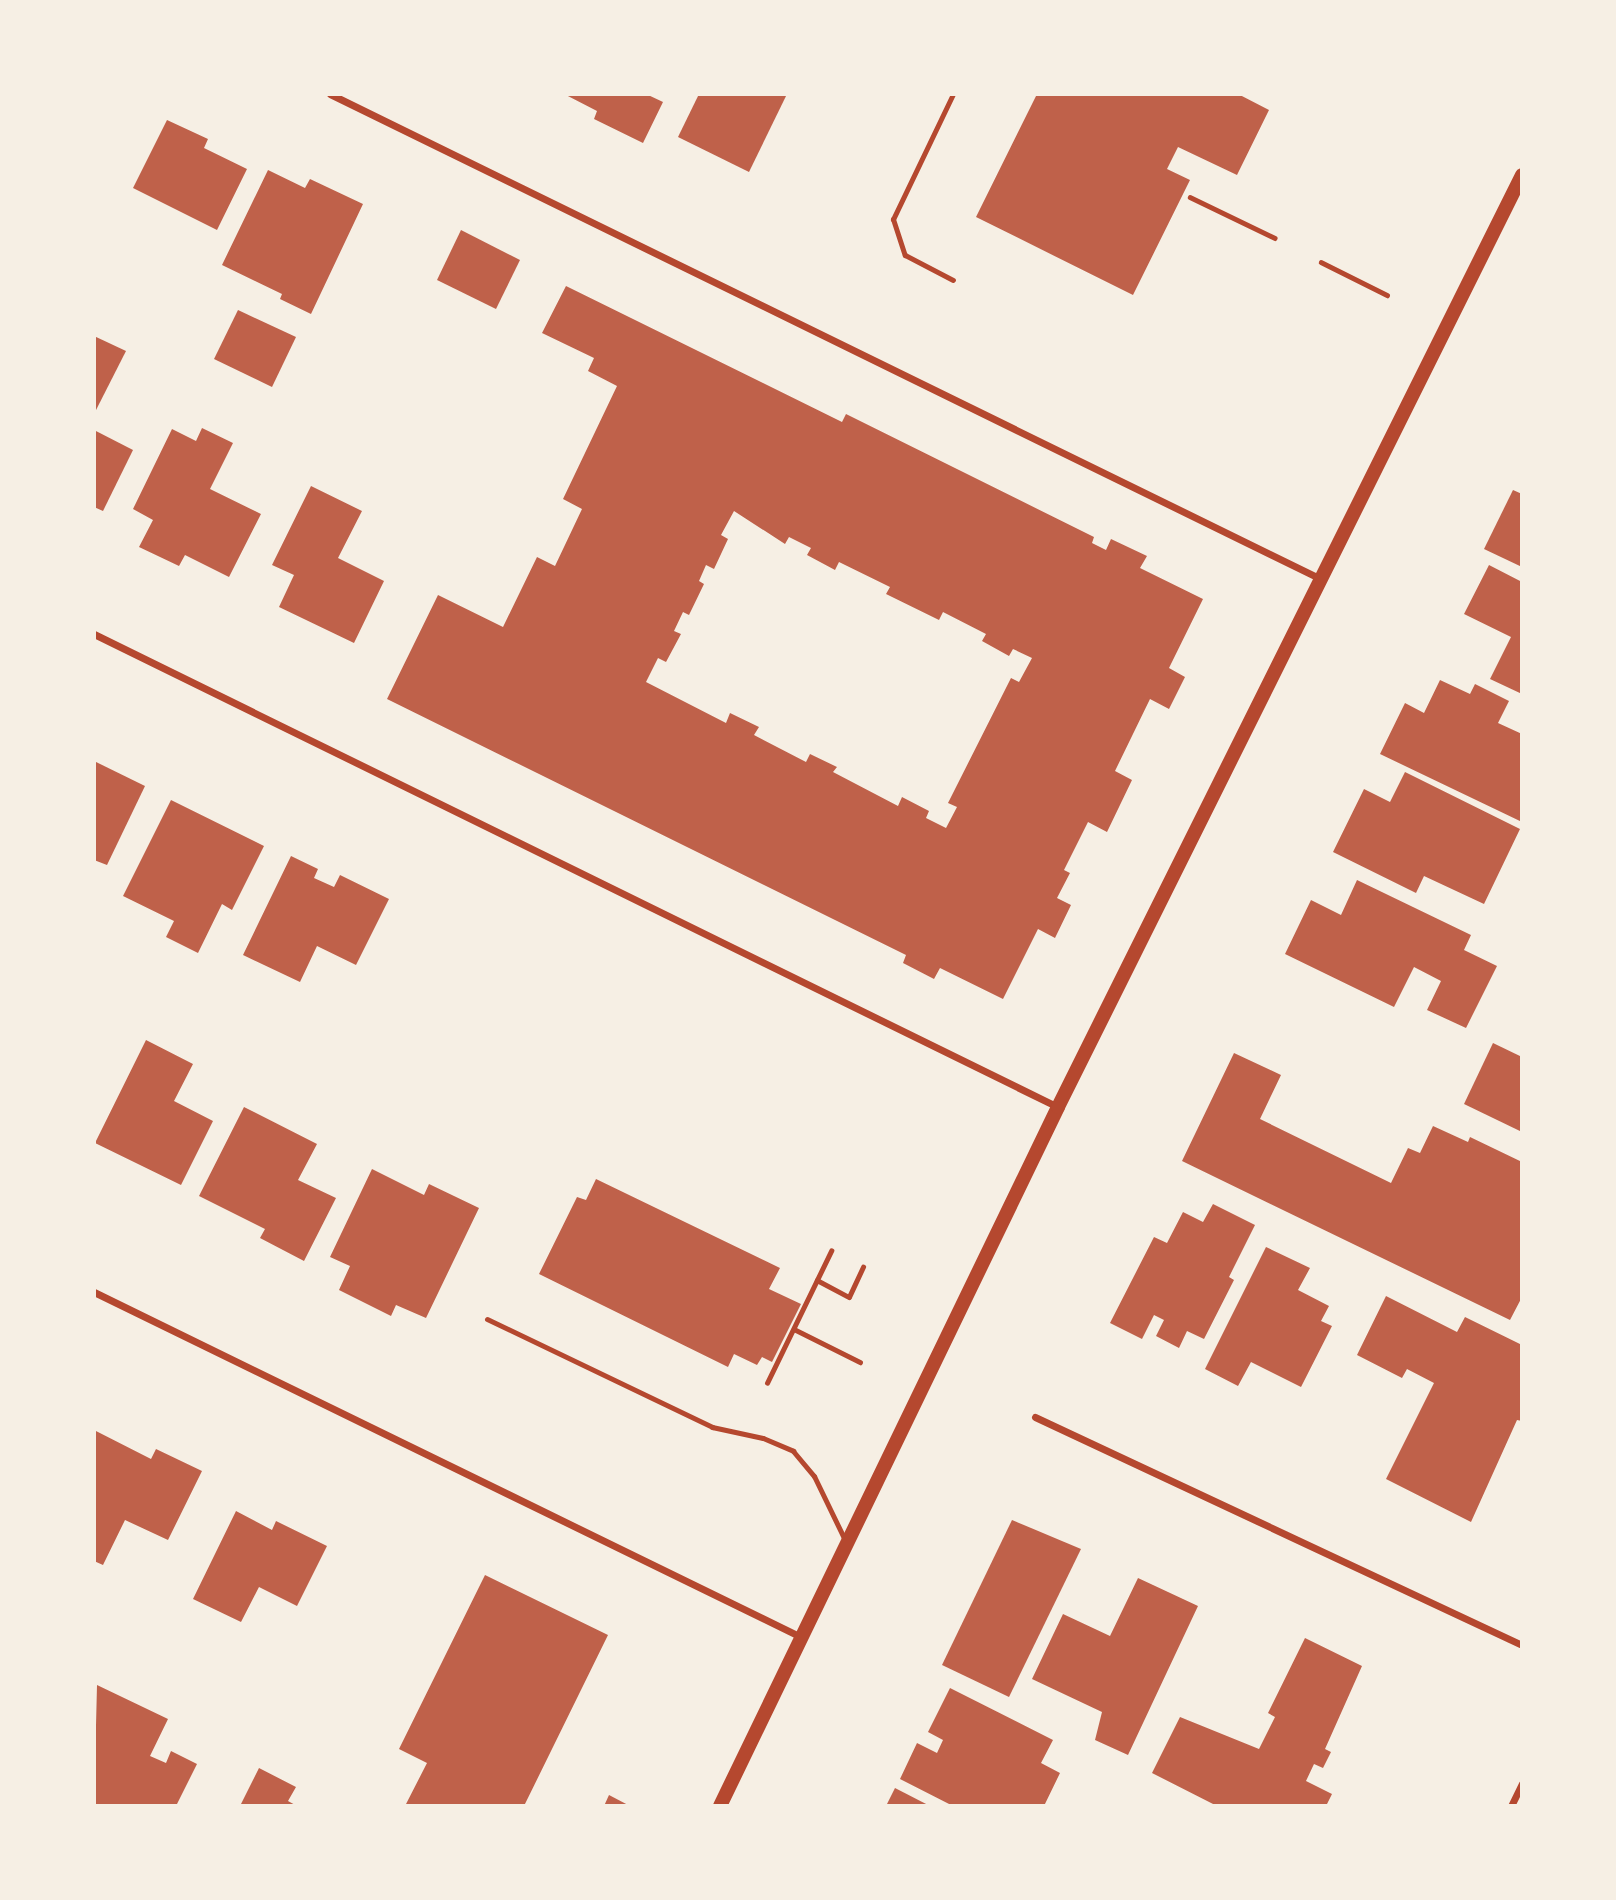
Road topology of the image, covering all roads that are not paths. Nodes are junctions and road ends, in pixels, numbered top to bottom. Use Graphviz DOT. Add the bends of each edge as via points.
graph roads {
  1 [pos="330,94"];
  2 [pos="953,94"];
  3 [pos="1521,175"];
  4 [pos="953,280"];
  5 [pos="1321,579"];
  6 [pos="94,634"];
  7 [pos="1058,1107"];
  8 [pos="94,1292"];
  9 [pos="487,1319"];
  10 [pos="1035,1417"];
  11 [pos="848,1545"];
  12 [pos="802,1637"];
  13 [pos="1521,1645"];
  14 [pos="1521,1783"];
  15 [pos="720,1805"];
  16 [pos="1511,1805"];
  1 -- 5 [label="street"];
  2 -- 4 [label="lane" via="893,219 905,255"];
  3 -- 5 [label="main road"];
  5 -- 7 [label="main road"];
  6 -- 7 [label="street"];
  7 -- 11 [label="main road"];
  8 -- 12 [label="street"];
  9 -- 11 [label="lane" via="712,1427 763,1438 793,1451 814,1476"];
  10 -- 13 [label="street"];
  11 -- 12 [label="main road"];
  12 -- 15 [label="main road"];
  14 -- 16 [label="street"];
}
